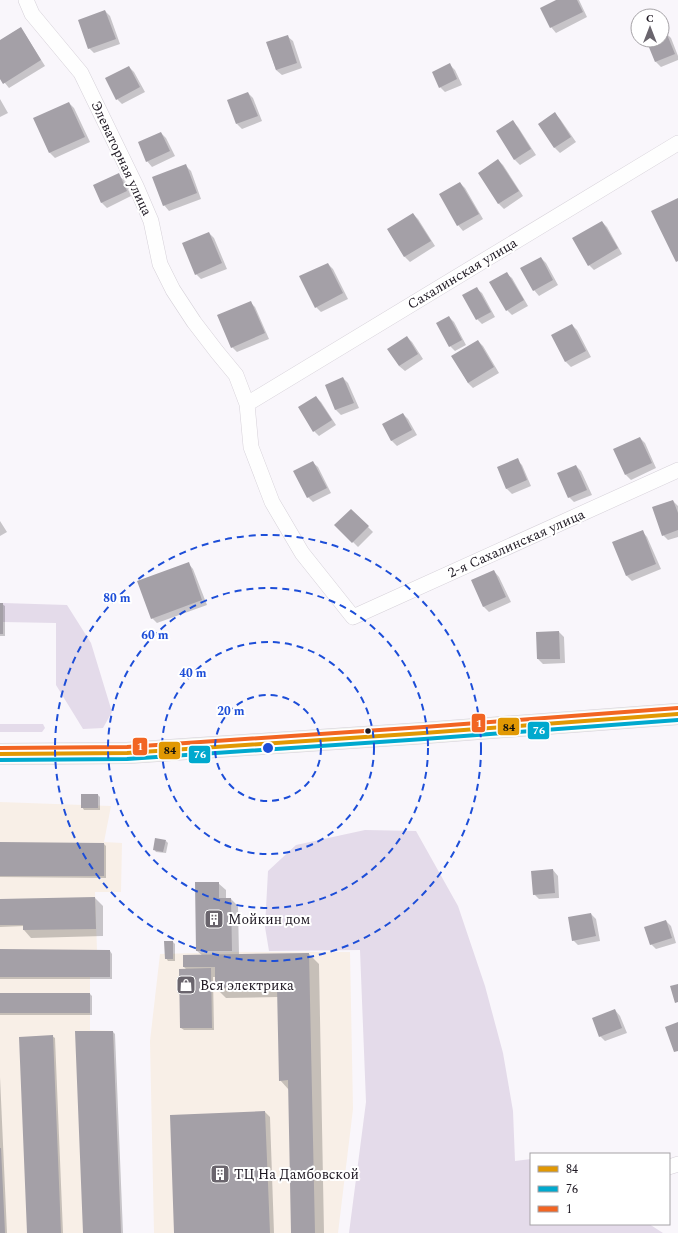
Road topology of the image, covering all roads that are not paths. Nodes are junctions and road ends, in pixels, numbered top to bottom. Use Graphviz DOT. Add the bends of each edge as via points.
graph roads {
  1 [pos="26,0"];
  2 [pos="678,143"];
  3 [pos="247,404"];
  4 [pos="678,470"];
  5 [pos="353,616"];
  6 [pos="678,714"];
  7 [pos="0,754"];
  1 -- 3 [label="street, Элеваторная улица" via="32,14 81,72 152,221 163,271 194,322 236,375"];
  2 -- 3 [label="street, Сахалинская улица"];
  3 -- 5 [label="street, Элеваторная улица" via="251,447 272,502 302,553"];
  4 -- 5 [label="street, 2-я Сахалинская улица"];
  6 -- 7 [label="main road" via="128,753"];
}
